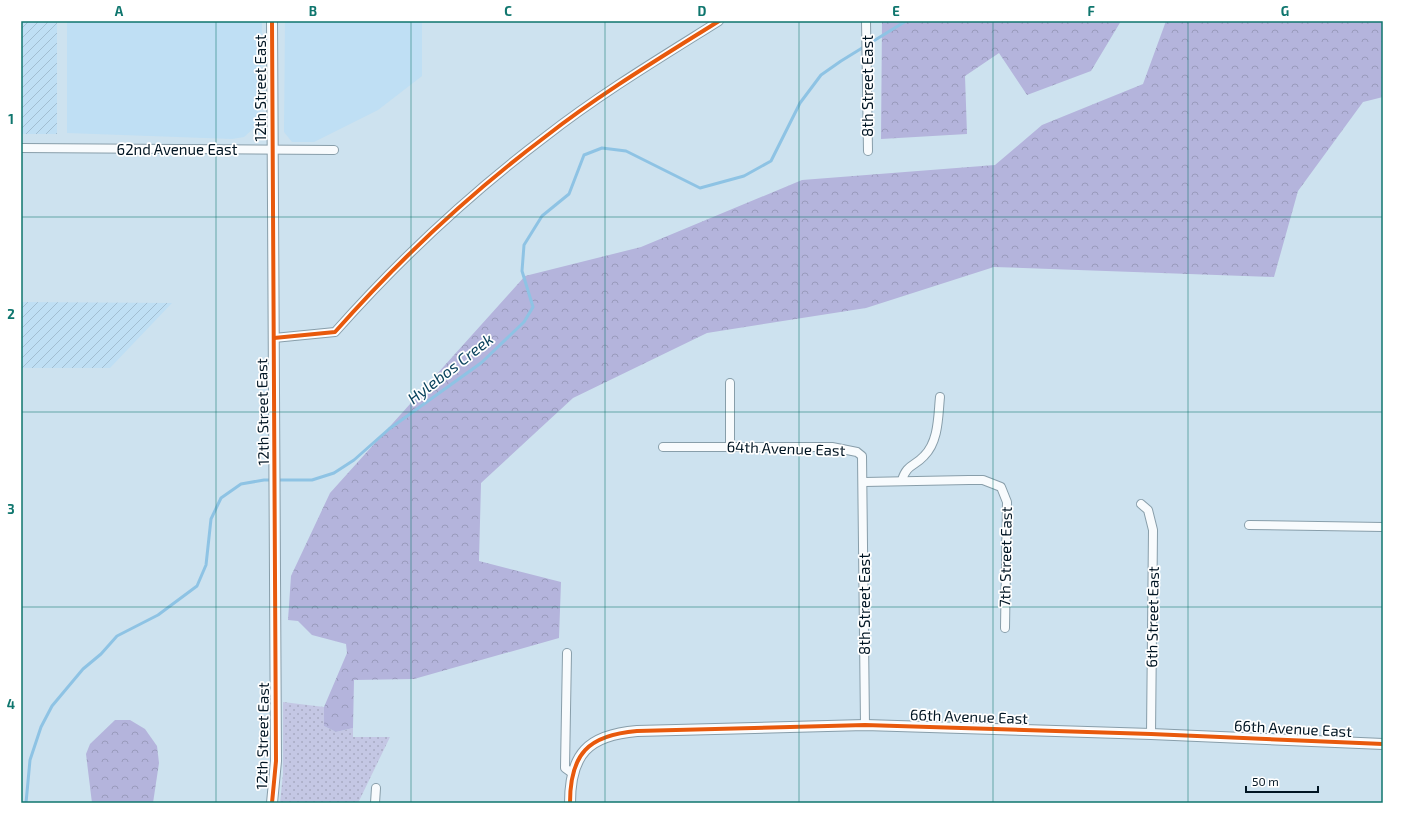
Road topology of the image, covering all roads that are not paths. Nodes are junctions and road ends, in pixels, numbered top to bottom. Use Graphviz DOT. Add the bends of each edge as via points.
graph roads {
  1 [pos="272,21"];
  2 [pos="719,21"];
  3 [pos="866,22"];
  4 [pos="21,148"];
  5 [pos="272,149"];
  6 [pos="334,150"];
  7 [pos="868,151"];
  8 [pos="274,338"];
  9 [pos="730,383"];
  10 [pos="940,397"];
  11 [pos="730,446"];
  12 [pos="663,447"];
  13 [pos="902,480"];
  14 [pos="864,482"];
  15 [pos="1141,504"];
  16 [pos="1249,525"];
  17 [pos="1383,527"];
  18 [pos="1005,628"];
  19 [pos="567,653"];
  20 [pos="865,726"];
  21 [pos="1151,734"];
  22 [pos="1383,744"];
  23 [pos="572,773"];
  24 [pos="376,788"];
  25 [pos="272,803"];
  26 [pos="376,803"];
  27 [pos="570,803"];
  1 -- 5 [label="street, 12th Street East"];
  2 -- 8 [label="street" via="581,111 512,162 419,244 335,332"];
  3 -- 7 [label="street, 8th Street East"];
  4 -- 5 [label="street, 62nd Avenue East"];
  5 -- 6 [label="street, 62nd Avenue East"];
  5 -- 8 [label="street, 12th Street East"];
  8 -- 25 [label="street, 12th Street East" via="276,761"];
  9 -- 11 [label="street"];
  10 -- 13 [label="street" via="938,420 931,446 924,456 905,471"];
  11 -- 12 [label="street, 64th Avenue East"];
  11 -- 14 [label="street, 64th Avenue East" via="832,447 851,450 862,456"];
  13 -- 14 [label="street"];
  13 -- 18 [label="street, 7th Street East" via="984,480 1001,487 1007,502"];
  14 -- 20 [label="street, 8th Street East"];
  15 -- 21 [label="street, 6th Street East" via="1148,510 1153,530"];
  16 -- 17 [label="street"];
  19 -- 23 [label="street" via="565,768"];
  20 -- 21 [label="street, 66th Avenue East"];
  20 -- 23 [label="street, 66th Avenue East" via="617,733 588,748 579,758"];
  21 -- 22 [label="street, 66th Avenue East"];
  23 -- 27 [label="street"];
  24 -- 26 [label="street"];
}
